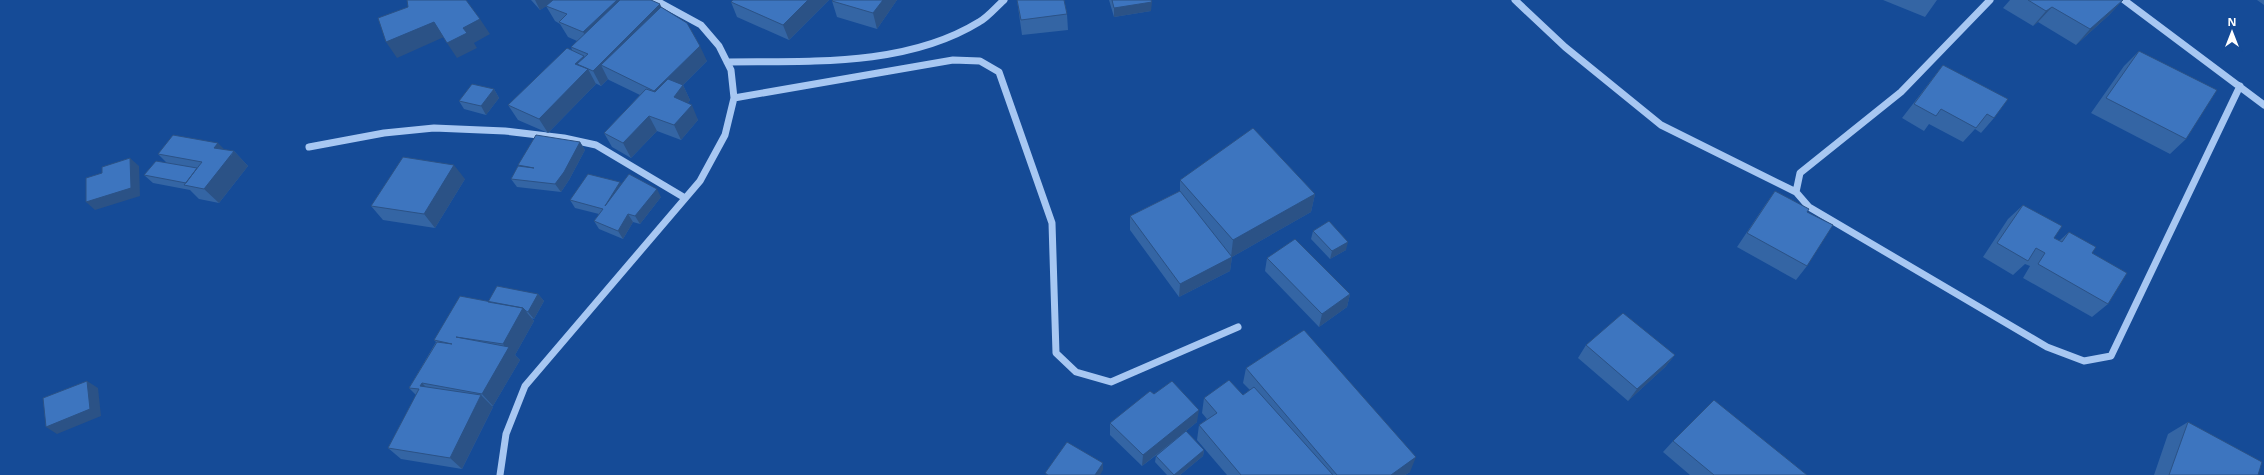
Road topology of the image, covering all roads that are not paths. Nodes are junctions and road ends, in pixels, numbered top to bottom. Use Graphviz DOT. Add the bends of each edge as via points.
graph roads {
  1 [pos="655,0"];
  2 [pos="1004,0"];
  3 [pos="1515,0"];
  4 [pos="1990,0"];
  5 [pos="2124,0"];
  6 [pos="727,62"];
  7 [pos="2240,86"];
  8 [pos="734,98"];
  9 [pos="2264,105"];
  10 [pos="309,147"];
  11 [pos="1796,192"];
  12 [pos="685,198"];
  13 [pos="1238,327"];
  14 [pos="500,475"];
  1 -- 6 [label="street" via="701,25 719,46"];
  2 -- 6 [label="street" via="977,24 941,42 862,58"];
  3 -- 11 [label="street" via="1565,47 1661,125"];
  4 -- 11 [label="street" via="1901,92 1800,173"];
  5 -- 7 [label="street"];
  6 -- 8 [label="street" via="731,70"];
  7 -- 9 [label="street"];
  7 -- 11 [label="street" via="2111,356 2084,360 2047,347 1808,207"];
  8 -- 12 [label="street" via="725,135 700,181"];
  8 -- 13 [label="street" via="953,60 980,61 999,72 1052,223 1056,353 1076,372 1111,382"];
  10 -- 12 [label="street" via="384,133 434,128 564,138 596,145"];
  12 -- 14 [label="street" via="525,386 506,434"];
}
